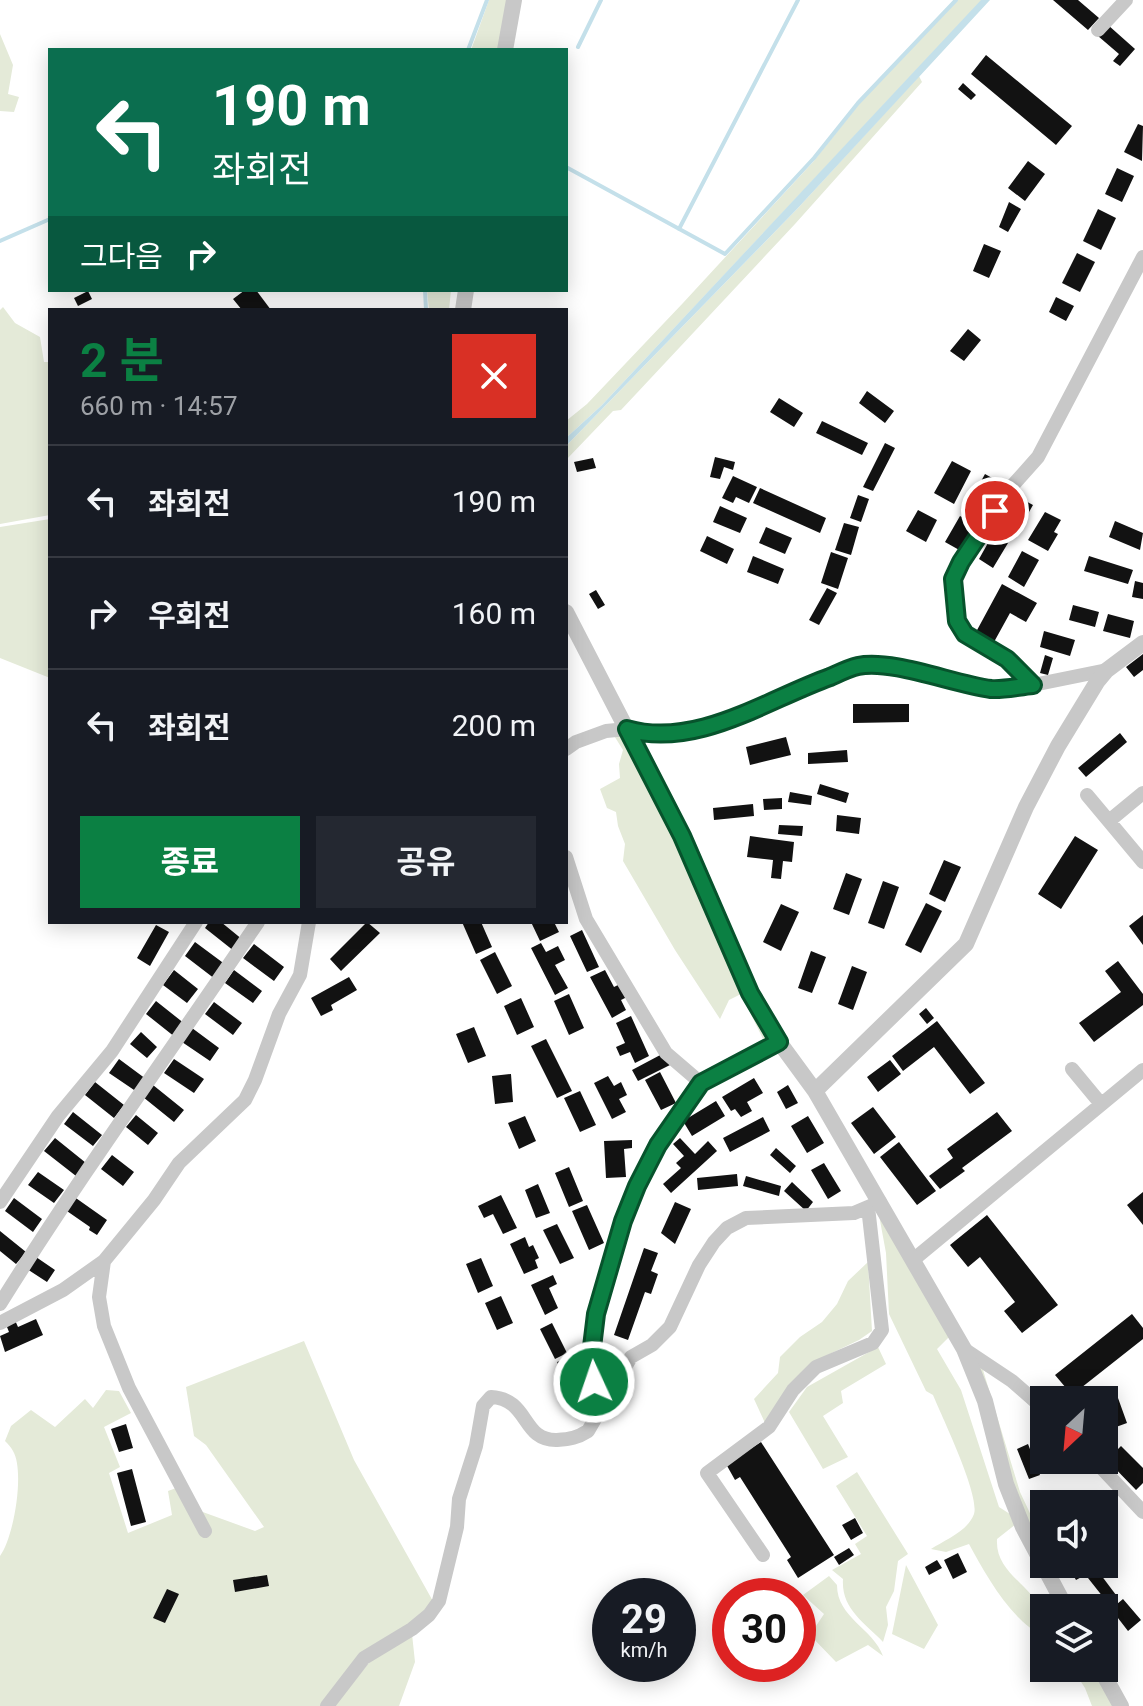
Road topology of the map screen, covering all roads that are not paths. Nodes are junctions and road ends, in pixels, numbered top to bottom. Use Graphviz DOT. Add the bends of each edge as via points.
graph roads {
  1 [pos="514,0"];
  2 [pos="1126,0"];
  3 [pos="1098,30"];
  4 [pos="505,48"];
  5 [pos="1143,257"];
  6 [pos="568,616"];
  7 [pos="1143,643"];
  8 [pos="1107,670"];
  9 [pos="1033,685"];
  10 [pos="627,729"];
  11 [pos="568,748"];
  12 [pos="1143,793"];
  13 [pos="1087,795"];
  14 [pos="1109,821"];
  15 [pos="1143,862"];
  16 [pos="568,863"];
  17 [pos="195,924"];
  18 [pos="257,924"];
  19 [pos="309,924"];
  20 [pos="779,1042"];
  21 [pos="1072,1069"];
  22 [pos="1143,1070"];
  23 [pos="701,1083"];
  24 [pos="815,1091"];
  25 [pos="1101,1104"];
  26 [pos="0,1202"];
  27 [pos="874,1205"];
  28 [pos="913,1260"];
  29 [pos="104,1261"];
  30 [pos="0,1304"];
  31 [pos="0,1323"];
  32 [pos="964,1349"];
  33 [pos="1030,1397"];
  34 [pos="599,1415"];
  35 [pos="1107,1474"];
  36 [pos="1143,1512"];
  37 [pos="205,1531"];
  38 [pos="763,1555"];
  39 [pos="1059,1594"];
  40 [pos="1108,1682"];
  41 [pos="327,1706"];
  42 [pos="1121,1706"];
  1 -- 4 [label="street"];
  2 -- 3 [label="street"];
  5 -- 9 [label="street" via="1038,457 1013,485 953,579 957,621 965,634 1007,659"];
  6 -- 10 [label="street"];
  7 -- 8 [label="street"];
  8 -- 9 [label="street"];
  8 -- 24 [label="street" via="1026,807 966,944"];
  9 -- 10 [label="street" via="993,689 880,665 859,666 726,721 666,734"];
  10 -- 11 [label="street" via="606,731"];
  10 -- 20 [label="street" via="682,836 750,993"];
  12 -- 14 [label="street"];
  13 -- 14 [label="street"];
  14 -- 15 [label="street"];
  16 -- 23 [label="street" via="586,919 666,1053"];
  17 -- 26 [label="street" via="112,1051 58,1116"];
  18 -- 30 [label="street" via="61,1206"];
  19 -- 29 [label="street" via="300,975 245,1100 179,1163"];
  20 -- 23 [label="street"];
  20 -- 24 [label="street"];
  21 -- 25 [label="street"];
  22 -- 25 [label="street"];
  23 -- 34 [label="street" via="658,1145 623,1221 596,1314 592,1347"];
  24 -- 27 [label="street"];
  25 -- 28 [label="street"];
  27 -- 28 [label="street"];
  27 -- 34 [label="street" via="854,1213 746,1218 727,1228 699,1265 670,1327 631,1357"];
  27 -- 38 [label="street" via="882,1330 873,1343 816,1367 769,1427 707,1473"];
  28 -- 32 [label="street"];
  29 -- 31 [label="street"];
  29 -- 37 [label="street" via="99,1297 104,1326 129,1388"];
  32 -- 33 [label="street"];
  32 -- 39 [label="street" via="985,1401 1006,1484"];
  34 -- 41 [label="street" via="576,1439 546,1440 515,1405 491,1397 483,1406 459,1499 439,1601 412,1629 364,1658"];
  35 -- 36 [label="street"];
  40 -- 42 [label="street"];
}
